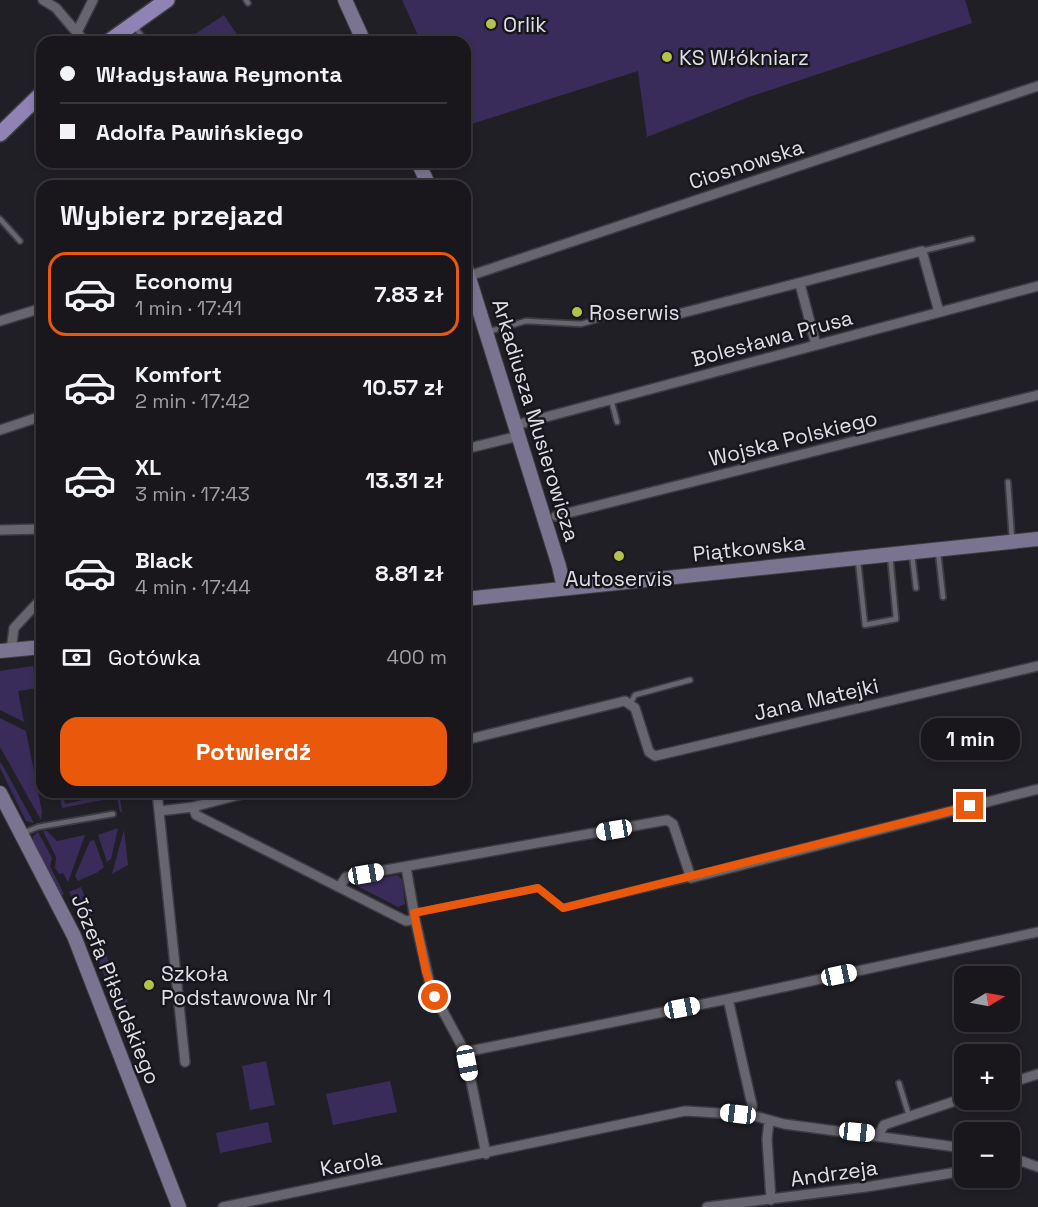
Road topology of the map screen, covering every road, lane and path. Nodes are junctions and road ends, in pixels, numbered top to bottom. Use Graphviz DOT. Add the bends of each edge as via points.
graph roads {
  1 [pos="43,0"];
  2 [pos="93,0"];
  3 [pos="167,0"];
  4 [pos="345,0"];
  5 [pos="133,24"];
  6 [pos="77,32"];
  7 [pos="80,36"];
  8 [pos="116,36"];
  9 [pos="142,36"];
  10 [pos="361,36"];
  11 [pos="1038,86"];
  12 [pos="36,99"];
  13 [pos="0,134"];
  14 [pos="0,219"];
  15 [pos="972,239"];
  16 [pos="20,241"];
  17 [pos="922,251"];
  18 [pos="471,271"];
  19 [pos="800,284"];
  20 [pos="1038,286"];
  21 [pos="471,287"];
  22 [pos="36,310"];
  23 [pos="939,312"];
  24 [pos="682,313"];
  25 [pos="609,316"];
  26 [pos="0,321"];
  27 [pos="487,332"];
  28 [pos="816,345"];
  29 [pos="1038,395"];
  30 [pos="611,399"];
  31 [pos="36,418"];
  32 [pos="617,422"];
  33 [pos="0,430"];
  34 [pos="517,430"];
  35 [pos="471,447"];
  36 [pos="1008,482"];
  37 [pos="556,516"];
  38 [pos="36,528"];
  39 [pos="0,530"];
  40 [pos="1038,539"];
  41 [pos="1012,542"];
  42 [pos="938,550"];
  43 [pos="912,552"];
  44 [pos="890,554"];
  45 [pos="858,558"];
  46 [pos="564,588"];
  47 [pos="916,588"];
  48 [pos="943,597"];
  49 [pos="471,598"];
  50 [pos="36,604"];
  51 [pos="36,647"];
  52 [pos="5,650"];
  53 [pos="1038,666"];
  54 [pos="690,680"];
  55 [pos="632,706"];
  56 [pos="471,739"];
  57 [pos="1038,789"];
  58 [pos="0,793"];
  59 [pos="158,798"];
  60 [pos="227,798"];
  61 [pos="193,807"];
  62 [pos="159,811"];
  63 [pos="113,814"];
  64 [pos="21,834"];
  65 [pos="406,867"];
  66 [pos="691,878"];
  67 [pos="340,886"];
  68 [pos="414,916"];
  69 [pos="1038,932"];
  70 [pos="728,999"];
  71 [pos="465,1052"];
  72 [pos="185,1062"];
  73 [pos="1038,1074"];
  74 [pos="1020,1080"];
  75 [pos="899,1083"];
  76 [pos="954,1101"];
  77 [pos="751,1115"];
  78 [pos="909,1116"];
  79 [pos="769,1121"];
  80 [pos="879,1134"];
  81 [pos="954,1146"];
  82 [pos="486,1155"];
  83 [pos="1020,1161"];
  84 [pos="1038,1167"];
  85 [pos="954,1173"];
  86 [pos="771,1200"];
  87 [pos="179,1207"];
  88 [pos="223,1207"];
  89 [pos="707,1207"];
  1 -- 6 [label="street" via="56,8"];
  2 -- 6 [label="street"];
  3 -- 5 [label="main road"];
  4 -- 10 [label="street"];
  5 -- 8 [label="main road"];
  5 -- 9 [label="lane"];
  6 -- 7 [label="street"];
  11 -- 18 [label="street, Ciosnowska"];
  12 -- 13 [label="main road"];
  14 -- 16 [label="lane"];
  15 -- 17 [label="lane"];
  17 -- 19 [label="street"];
  17 -- 23 [label="street"];
  19 -- 24 [label="street"];
  19 -- 28 [label="street"];
  20 -- 23 [label="street, Bolesława Prusa"];
  21 -- 27 [label="street, Arkadiusza Musierowicza"];
  22 -- 26 [label="street"];
  23 -- 28 [label="street, Bolesława Prusa"];
  25 -- 27 [label="lane" via="581,324 526,321"];
  27 -- 34 [label="street, Arkadiusza Musierowicza"];
  28 -- 30 [label="street, Bolesława Prusa"];
  29 -- 37 [label="street, Wojska Polskiego"];
  30 -- 32 [label="lane"];
  30 -- 34 [label="street, Bolesława Prusa"];
  31 -- 33 [label="street"];
  34 -- 35 [label="street, Bolesława Prusa"];
  34 -- 46 [label="street, Arkadiusza Musierowicza"];
  36 -- 41 [label="lane"];
  38 -- 39 [label="street"];
  40 -- 41 [label="street, Piątkowska"];
  41 -- 42 [label="street, Piątkowska"];
  42 -- 43 [label="street, Piątkowska"];
  42 -- 48 [label="lane"];
  43 -- 44 [label="street, Piątkowska"];
  43 -- 47 [label="lane"];
  44 -- 45 [label="street, Piątkowska"];
  44 -- 45 [label="lane" via="896,619 865,625"];
  45 -- 46 [label="street, Piątkowska"];
  46 -- 49 [label="street, Piątkowska"];
  50 -- 52 [label="street" via="14,628"];
  51 -- 52 [label="street"];
  53 -- 55 [label="street, Jana Matejki" via="655,756 649,752"];
  54 -- 55 [label="lane" via="635,695"];
  55 -- 56 [label="street" via="625,701"];
  57 -- 66 [label="street"];
  58 -- 64 [label="street, Józefa Piłsudskiego"];
  59 -- 62 [label="street"];
  60 -- 61 [label="street"];
  61 -- 62 [label="street"];
  61 -- 67 [label="street" via="196,815"];
  62 -- 72 [label="street"];
  63 -- 64 [label="lane" via="38,827"];
  64 -- 87 [label="street, Józefa Piłsudskiego" via="74,936"];
  65 -- 66 [label="street" via="667,820 673,824"];
  65 -- 67 [label="street" via="346,877"];
  65 -- 68 [label="street"];
  66 -- 68 [label="lane" via="563,908 538,888"];
  67 -- 68 [label="street" via="406,921"];
  68 -- 71 [label="street" via="431,989"];
  69 -- 70 [label="street"];
  70 -- 71 [label="street"];
  70 -- 77 [label="street"];
  71 -- 82 [label="street"];
  73 -- 74 [label="street"];
  75 -- 78 [label="lane"];
  76 -- 78 [label="street"];
  77 -- 79 [label="street, Karola"];
  77 -- 82 [label="street, Karola" via="678,1112"];
  78 -- 80 [label="street" via="884,1125"];
  79 -- 80 [label="street, Karola"];
  79 -- 86 [label="street" via="766,1140"];
  80 -- 81 [label="street, Karola"];
  82 -- 88 [label="street, Karola"];
  83 -- 84 [label="street"];
  85 -- 86 [label="street, Andrzeja"];
  86 -- 89 [label="street, Andrzeja"];
}
